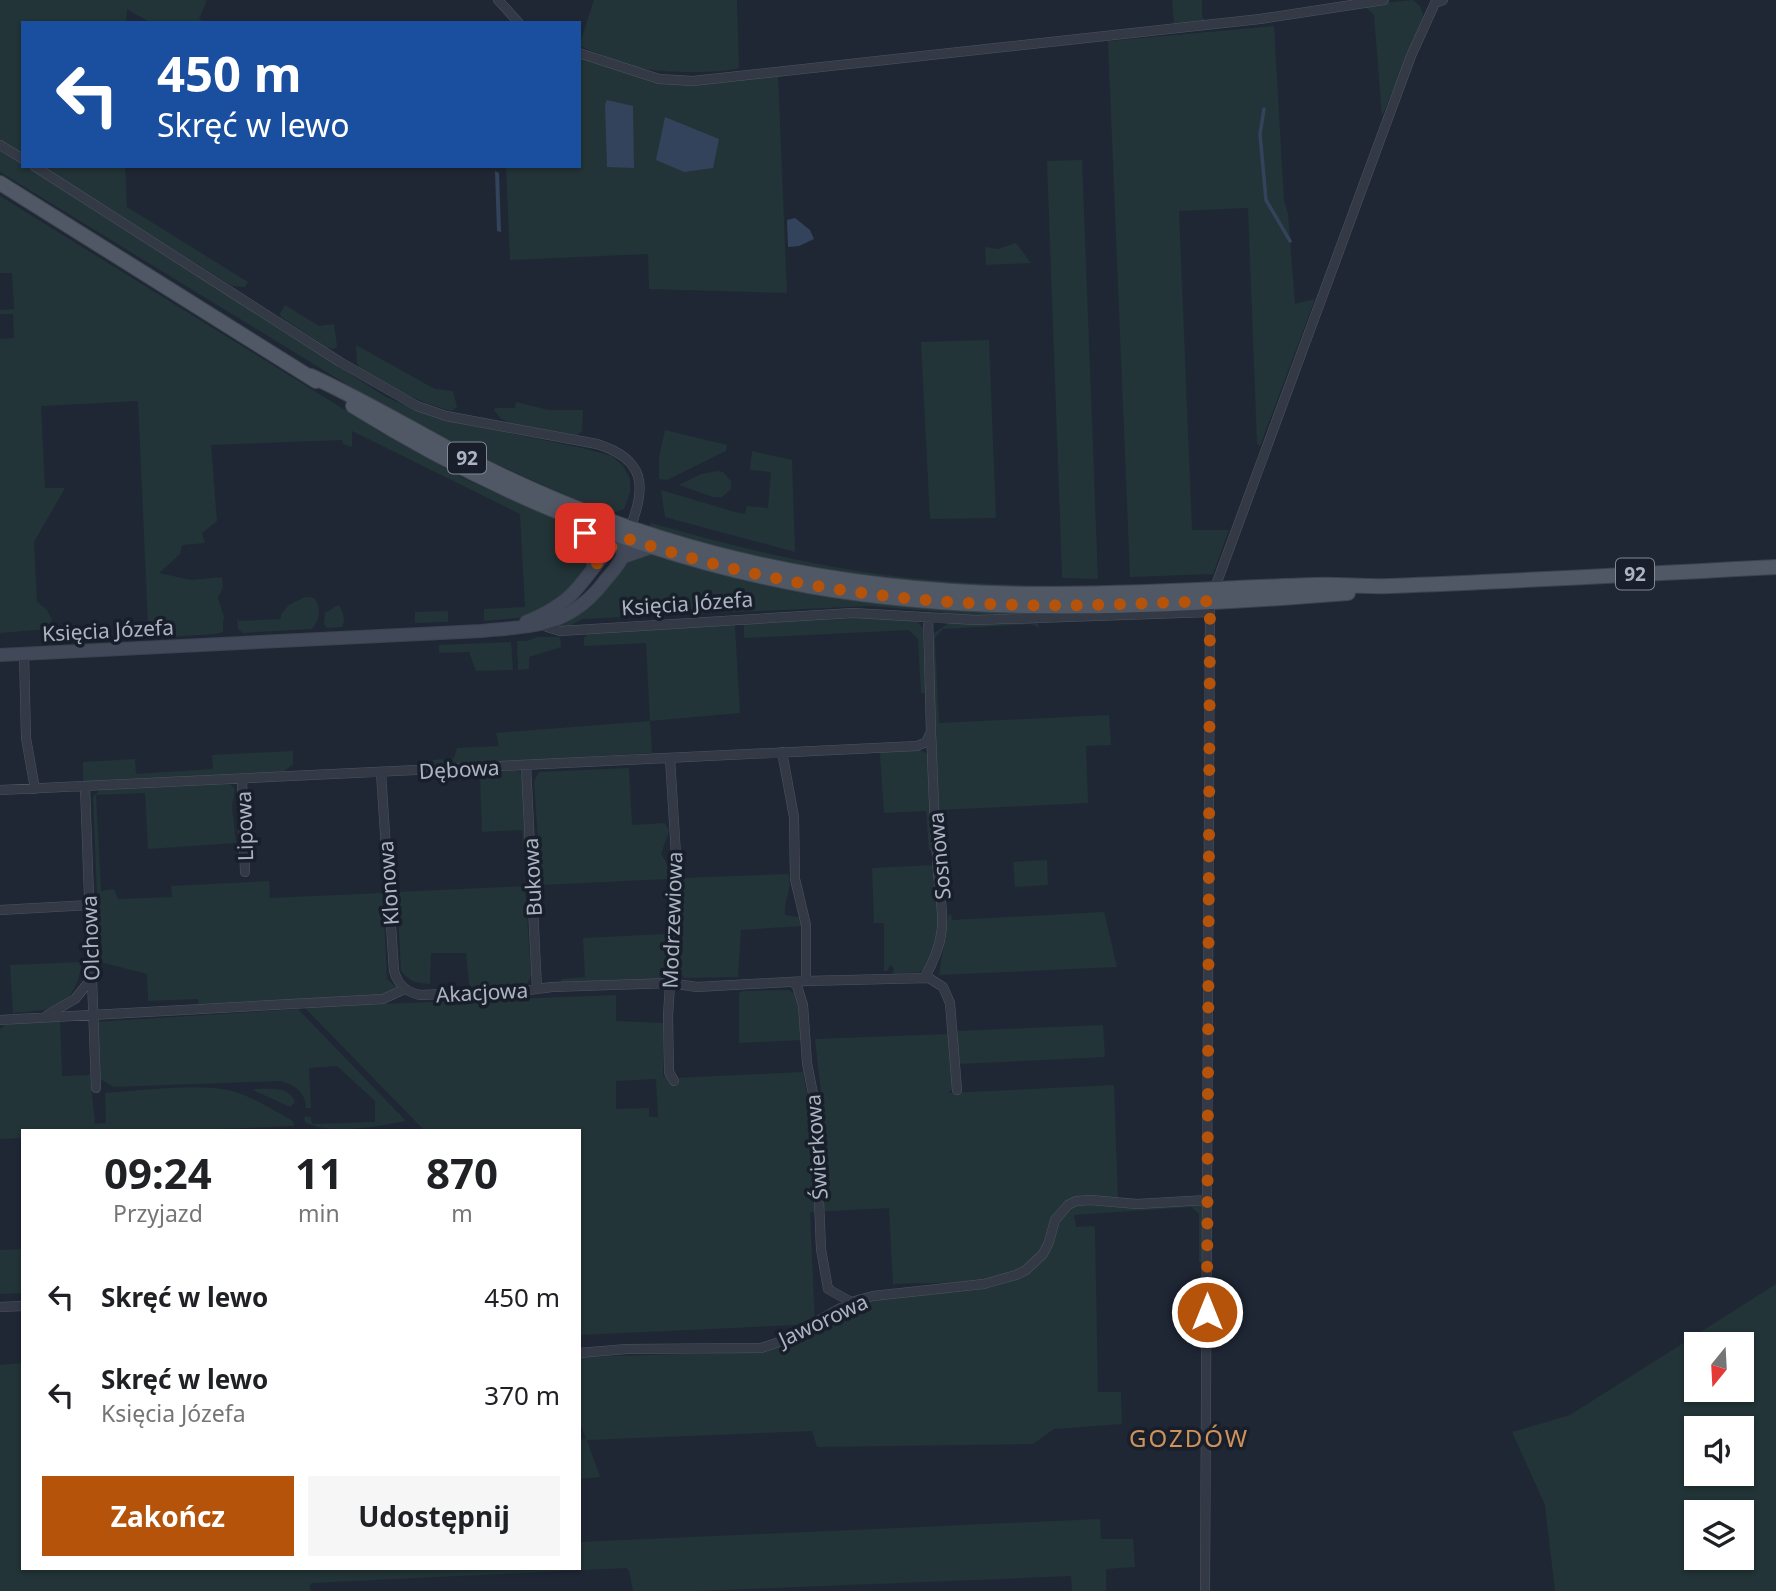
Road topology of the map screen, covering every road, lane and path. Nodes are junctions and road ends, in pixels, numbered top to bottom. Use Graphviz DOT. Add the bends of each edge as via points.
graph roads {
  1 [pos="498,0"];
  2 [pos="1384,0"];
  3 [pos="1435,1"];
  4 [pos="517,21"];
  5 [pos="581,54"];
  6 [pos="0,145"];
  7 [pos="21,158"];
  8 [pos="37,168"];
  9 [pos="0,183"];
  10 [pos="311,376"];
  11 [pos="567,516"];
  12 [pos="627,533"];
  13 [pos="652,547"];
  14 [pos="623,557"];
  15 [pos="1776,567"];
  16 [pos="593,568"];
  17 [pos="1212,601"];
  18 [pos="928,617"];
  19 [pos="543,620"];
  20 [pos="24,654"];
  21 [pos="0,655"];
  22 [pos="930,732"];
  23 [pos="782,752"];
  24 [pos="670,758"];
  25 [pos="527,765"];
  26 [pos="381,773"];
  27 [pos="242,780"];
  28 [pos="85,787"];
  29 [pos="35,789"];
  30 [pos="0,790"];
  31 [pos="245,872"];
  32 [pos="90,905"];
  33 [pos="0,910"];
  34 [pos="925,977"];
  35 [pos="92,978"];
  36 [pos="806,981"];
  37 [pos="793,982"];
  38 [pos="670,983"];
  39 [pos="405,989"];
  40 [pos="537,989"];
  41 [pos="92,1014"];
  42 [pos="32,1018"];
  43 [pos="0,1020"];
  44 [pos="674,1081"];
  45 [pos="96,1088"];
  46 [pos="957,1090"];
  47 [pos="1207,1200"];
  48 [pos="851,1302"];
  49 [pos="21,1306"];
  50 [pos="0,1307"];
  51 [pos="581,1353"];
  52 [pos="1205,1591"];
  1 -- 4 [label="street"];
  2 -- 5 [label="street" via="1260,19 693,81 659,79"];
  3 -- 17 [label="street"];
  6 -- 7 [label="street"];
  8 -- 12 [label="street" via="340,362 417,406 616,451 631,463 640,480 638,505"];
  9 -- 10 [label="main road, 92"];
  10 -- 11 [label="main road, 92" via="424,448"];
  10 -- 12 [label="main road, 92" via="477,463"];
  11 -- 12 [label="main road, 92"];
  11 -- 16 [label="street" via="589,538"];
  12 -- 13 [label="main road, 92"];
  12 -- 14 [label="street"];
  12 -- 16 [label="street, Księcia Józefa"];
  12 -- 17 [label="main road, 92" via="761,565 906,588"];
  13 -- 14 [label="street"];
  13 -- 17 [label="main road, 92" via="782,581 911,599 1049,605"];
  14 -- 19 [label="street, Księcia Józefa" via="593,596 567,616"];
  15 -- 17 [label="main road, 92" via="1384,587 1317,585"];
  16 -- 19 [label="street, Księcia Józefa"];
  17 -- 18 [label="street, Księcia Józefa" via="976,620"];
  17 -- 47 [label="street"];
  18 -- 19 [label="street, Księcia Józefa" via="863,613 560,631"];
  18 -- 22 [label="street, Sosnowa"];
  19 -- 20 [label="street, Księcia Józefa" via="512,628"];
  20 -- 21 [label="street, Księcia Józefa"];
  20 -- 29 [label="street" via="26,738"];
  22 -- 23 [label="street, Dębowa" via="926,742 917,746"];
  22 -- 34 [label="street, Sosnowa" via="944,912 938,951"];
  23 -- 24 [label="street, Dębowa"];
  23 -- 36 [label="street" via="793,817 795,880 806,925"];
  24 -- 25 [label="street, Dębowa"];
  24 -- 38 [label="street, Modrzewiowa" via="677,871"];
  25 -- 26 [label="street, Dębowa"];
  25 -- 40 [label="street, Bukowa"];
  26 -- 27 [label="street, Dębowa"];
  26 -- 39 [label="street, Klonowa" via="394,971"];
  27 -- 28 [label="street, Dębowa"];
  27 -- 31 [label="street, Lipowa"];
  28 -- 29 [label="street, Dębowa"];
  28 -- 32 [label="street, Olchowa"];
  29 -- 30 [label="street, Dębowa"];
  32 -- 33 [label="street"];
  32 -- 35 [label="street, Olchowa"];
  34 -- 36 [label="street, Akacjowa"];
  34 -- 46 [label="street, Akacjowa" via="943,988 950,1003"];
  35 -- 41 [label="street, Olchowa"];
  35 -- 42 [label="street, Akacjowa" via="75,999 51,1014"];
  36 -- 37 [label="street, Akacjowa"];
  37 -- 38 [label="street, Akacjowa" via="697,987"];
  37 -- 48 [label="street, Świerkowa" via="803,1005 815,1104 825,1281 828,1289"];
  38 -- 40 [label="street, Akacjowa"];
  38 -- 44 [label="street, Modrzewiowa" via="669,1072"];
  39 -- 40 [label="street, Akacjowa" via="420,995"];
  39 -- 41 [label="street, Akacjowa" via="383,999"];
  41 -- 42 [label="street, Akacjowa"];
  41 -- 45 [label="street, Olchowa"];
  42 -- 43 [label="street, Akacjowa"];
  47 -- 48 [label="street, Jaworowa" via="1137,1204 1090,1200 1068,1205 1055,1220 1043,1254 1016,1275 984,1284"];
  47 -- 52 [label="street"];
  48 -- 51 [label="street, Jaworowa" via="761,1348"];
  49 -- 50 [label="street"];
}
